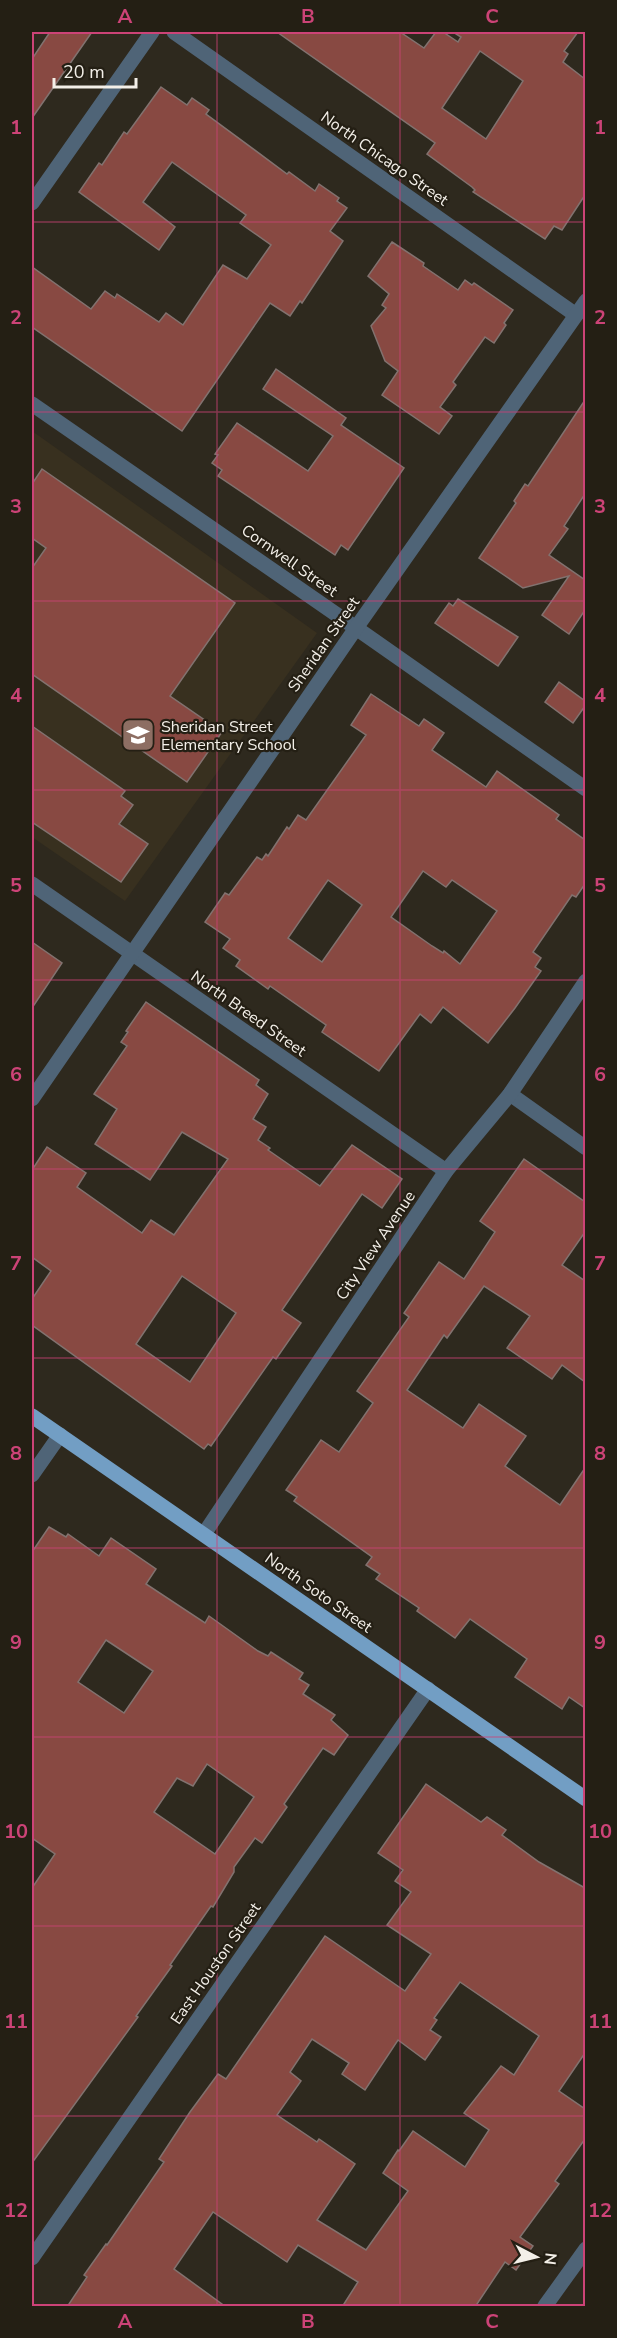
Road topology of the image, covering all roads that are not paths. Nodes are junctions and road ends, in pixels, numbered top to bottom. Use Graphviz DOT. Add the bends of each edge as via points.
graph roads {
  1 [pos="153,32"];
  2 [pos="174,32"];
  3 [pos="32,203"];
  4 [pos="585,301"];
  5 [pos="576,315"];
  6 [pos="32,404"];
  7 [pos="356,628"];
  8 [pos="585,789"];
  9 [pos="32,884"];
  10 [pos="132,955"];
  11 [pos="585,981"];
  12 [pos="510,1094"];
  13 [pos="32,1099"];
  14 [pos="585,1148"];
  15 [pos="446,1171"];
  16 [pos="32,1416"];
  17 [pos="60,1436"];
  18 [pos="32,1475"];
  19 [pos="204,1534"];
  20 [pos="428,1689"];
  21 [pos="585,1799"];
  22 [pos="585,2249"];
  23 [pos="32,2258"];
  24 [pos="545,2307"];
  1 -- 3 [label="street"];
  2 -- 5 [label="street, North Chicago Street"];
  4 -- 5 [label="street, Sheridan Street"];
  5 -- 7 [label="street, Sheridan Street"];
  6 -- 7 [label="street, Cornwell Street"];
  7 -- 8 [label="street, Cornwell Street"];
  7 -- 10 [label="street, Sheridan Street"];
  9 -- 10 [label="street, North Breed Street"];
  10 -- 13 [label="street, Sheridan Street"];
  10 -- 15 [label="street, North Breed Street"];
  11 -- 12 [label="street, City View Avenue"];
  12 -- 14 [label="street"];
  12 -- 15 [label="street, City View Avenue"];
  15 -- 19 [label="street, City View Avenue"];
  16 -- 17 [label="main road, North Soto Street"];
  17 -- 18 [label="street"];
  17 -- 19 [label="main road, North Soto Street"];
  19 -- 20 [label="main road, North Soto Street"];
  20 -- 21 [label="main road, North Soto Street"];
  20 -- 23 [label="street, East Houston Street"];
  22 -- 24 [label="street"];
}
